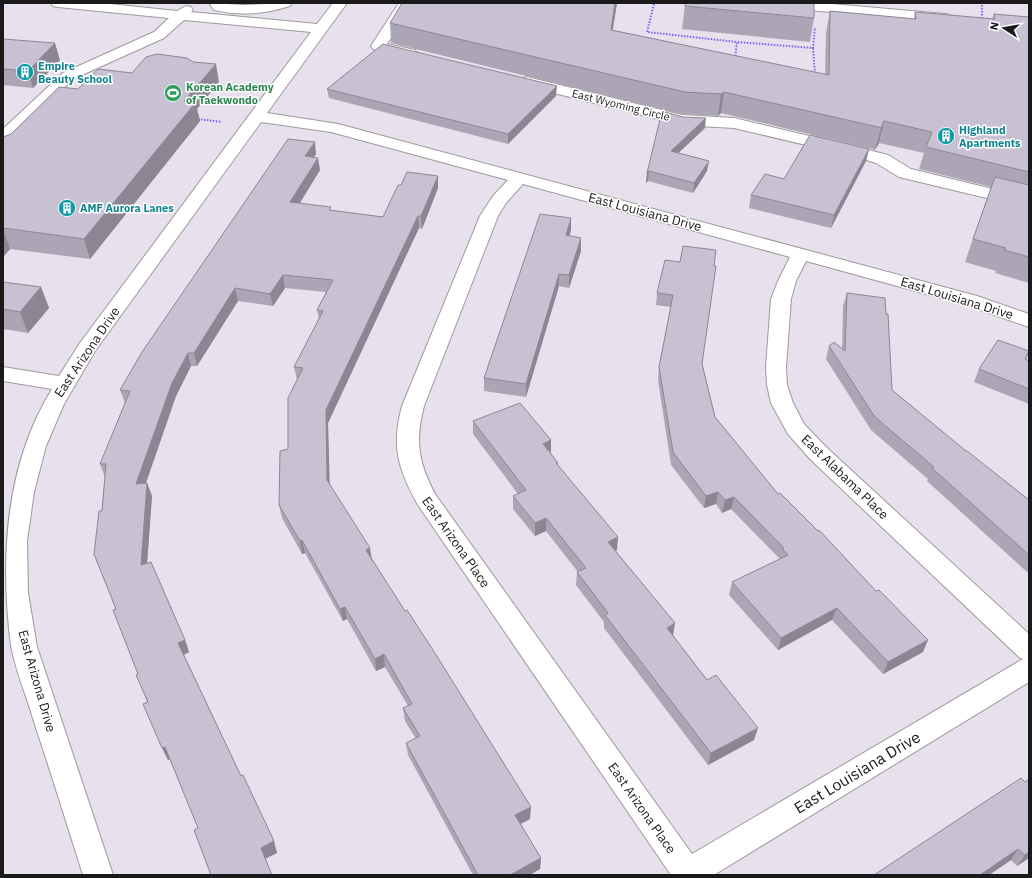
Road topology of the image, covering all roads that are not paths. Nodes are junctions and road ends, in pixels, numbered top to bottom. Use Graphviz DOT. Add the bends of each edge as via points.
graph roads {
  1 [pos="58,3"];
  2 [pos="63,3"];
  3 [pos="193,3"];
  4 [pos="216,3"];
  5 [pos="340,3"];
  6 [pos="406,3"];
  7 [pos="774,3"];
  8 [pos="281,5"];
  9 [pos="817,5"];
  10 [pos="241,6"];
  11 [pos="181,16"];
  12 [pos="231,20"];
  13 [pos="956,20"];
  14 [pos="322,29"];
  15 [pos="424,57"];
  16 [pos="515,79"];
  17 [pos="258,117"];
  18 [pos="3,138"];
  19 [pos="519,178"];
  20 [pos="1029,203"];
  21 [pos="801,254"];
  22 [pos="1029,321"];
  23 [pos="3,374"];
  24 [pos="64,384"];
  25 [pos="1029,650"];
  26 [pos="1029,668"];
  27 [pos="687,874"];
  28 [pos="98,875"];
  1 -- 2 [label="street"];
  2 -- 11 [label="street"];
  3 -- 11 [label="street"];
  4 -- 10 [label="street" via="219,6"];
  5 -- 14 [label="street, East Arizona Drive"];
  6 -- 15 [label="street" via="378,46"];
  7 -- 9 [label="street"];
  8 -- 10 [label="street" via="257,10"];
  9 -- 13 [label="street"];
  10 -- 12 [label="street"];
  11 -- 12 [label="street"];
  11 -- 18 [label="street" via="159,35 68,76"];
  12 -- 14 [label="street"];
  14 -- 17 [label="street, East Arizona Drive"];
  16 -- 20 [label="street, East Wyoming Circle" via="682,120 734,123 862,153 882,159 905,173"];
  17 -- 19 [label="street, East Louisiana Drive" via="332,127"];
  17 -- 24 [label="street, East Arizona Drive" via="87,348"];
  19 -- 21 [label="street, East Louisiana Drive"];
  19 -- 27 [label="street, East Arizona Place" via="499,200 489,216 413,406 407,425 406,452 412,472 426,499"];
  21 -- 22 [label="street, East Louisiana Drive" via="970,300"];
  21 -- 25 [label="street, East Alabama Place" via="781,299 776,367 782,403 796,429 818,453"];
  23 -- 24 [label="street"];
  24 -- 28 [label="street, East Arizona Drive" via="35,446 22,492 15,542 16,593 24,647"];
  26 -- 27 [label="street, East Louisiana Drive"];
}
